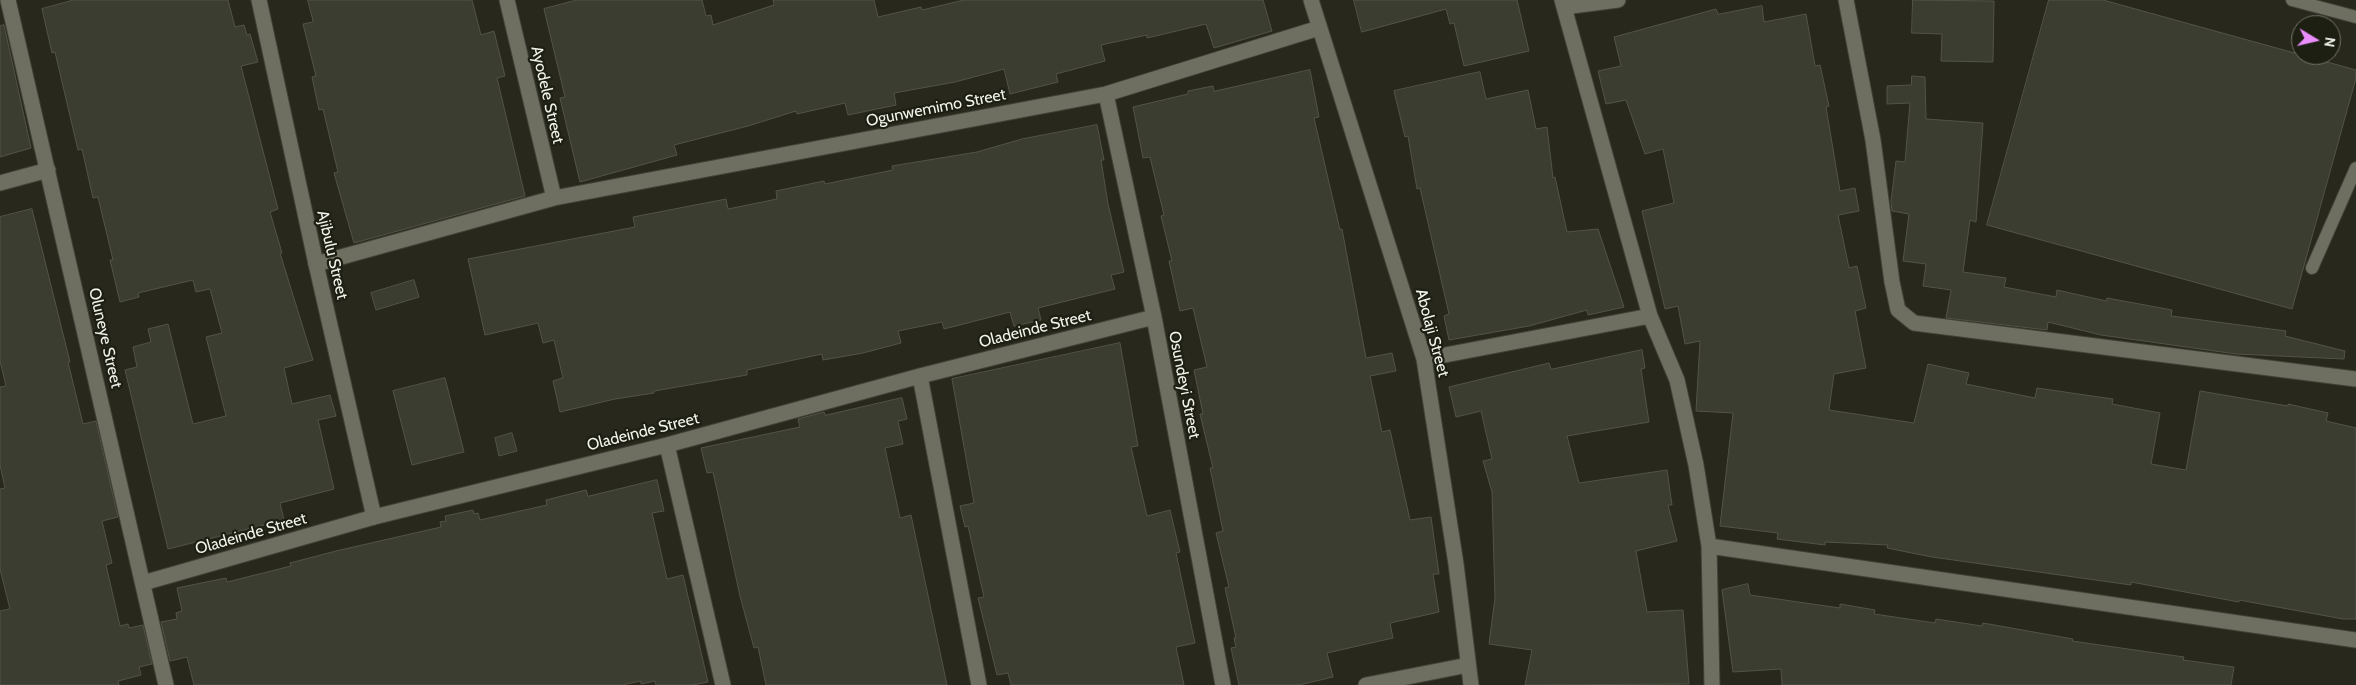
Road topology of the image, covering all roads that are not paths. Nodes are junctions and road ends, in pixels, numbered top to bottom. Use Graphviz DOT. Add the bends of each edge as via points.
graph roads {
  1 [pos="8,0"];
  2 [pos="259,0"];
  3 [pos="506,0"];
  4 [pos="1311,0"];
  5 [pos="1618,0"];
  6 [pos="1846,0"];
  7 [pos="2292,0"];
  8 [pos="1563,3"];
  9 [pos="2356,17"];
  10 [pos="1319,28"];
  11 [pos="1106,94"];
  12 [pos="2356,168"];
  13 [pos="48,170"];
  14 [pos="0,183"];
  15 [pos="554,198"];
  16 [pos="316,264"];
  17 [pos="2312,268"];
  18 [pos="1650,316"];
  19 [pos="1154,317"];
  20 [pos="1424,359"];
  21 [pos="920,376"];
  22 [pos="2356,378"];
  23 [pos="667,445"];
  24 [pos="374,517"];
  25 [pos="1709,546"];
  26 [pos="142,583"];
  27 [pos="2356,640"];
  28 [pos="1468,665"];
  29 [pos="166,685"];
  30 [pos="723,685"];
  31 [pos="979,685"];
  32 [pos="1222,685"];
  33 [pos="1366,685"];
  34 [pos="1471,685"];
  35 [pos="1712,685"];
  1 -- 13 [label="street, Oluneye Street"];
  2 -- 16 [label="street, Ajibulu Street"];
  3 -- 15 [label="street, Ayodele Street"];
  4 -- 10 [label="street, Abolaji Street"];
  5 -- 8 [label="street"];
  6 -- 22 [label="street" via="1873,140 1892,282 1898,310 1914,323"];
  7 -- 9 [label="lane"];
  8 -- 18 [label="street"];
  10 -- 11 [label="street, Ogunwemimo Street"];
  10 -- 20 [label="street, Abolaji Street"];
  11 -- 15 [label="street, Ogunwemimo Street"];
  11 -- 19 [label="street, Osundeyi Street"];
  12 -- 17 [label="lane"];
  13 -- 14 [label="street"];
  13 -- 26 [label="street, Oluneye Street"];
  15 -- 16 [label="street, Ogunwemimo Street"];
  16 -- 24 [label="street, Ajibulu Street"];
  18 -- 20 [label="street"];
  18 -- 25 [label="street" via="1677,380 1696,465"];
  19 -- 21 [label="street, Oladeinde Street"];
  19 -- 32 [label="street, Osundeyi Street"];
  20 -- 28 [label="street, Abolaji Street"];
  21 -- 23 [label="street, Oladeinde Street"];
  21 -- 31 [label="street"];
  23 -- 24 [label="street, Oladeinde Street"];
  23 -- 30 [label="street"];
  24 -- 26 [label="street, Oladeinde Street"];
  25 -- 27 [label="street"];
  25 -- 35 [label="street"];
  26 -- 29 [label="street, Oluneye Street"];
  28 -- 33 [label="street"];
  28 -- 34 [label="street, Abolaji Street"];
}
